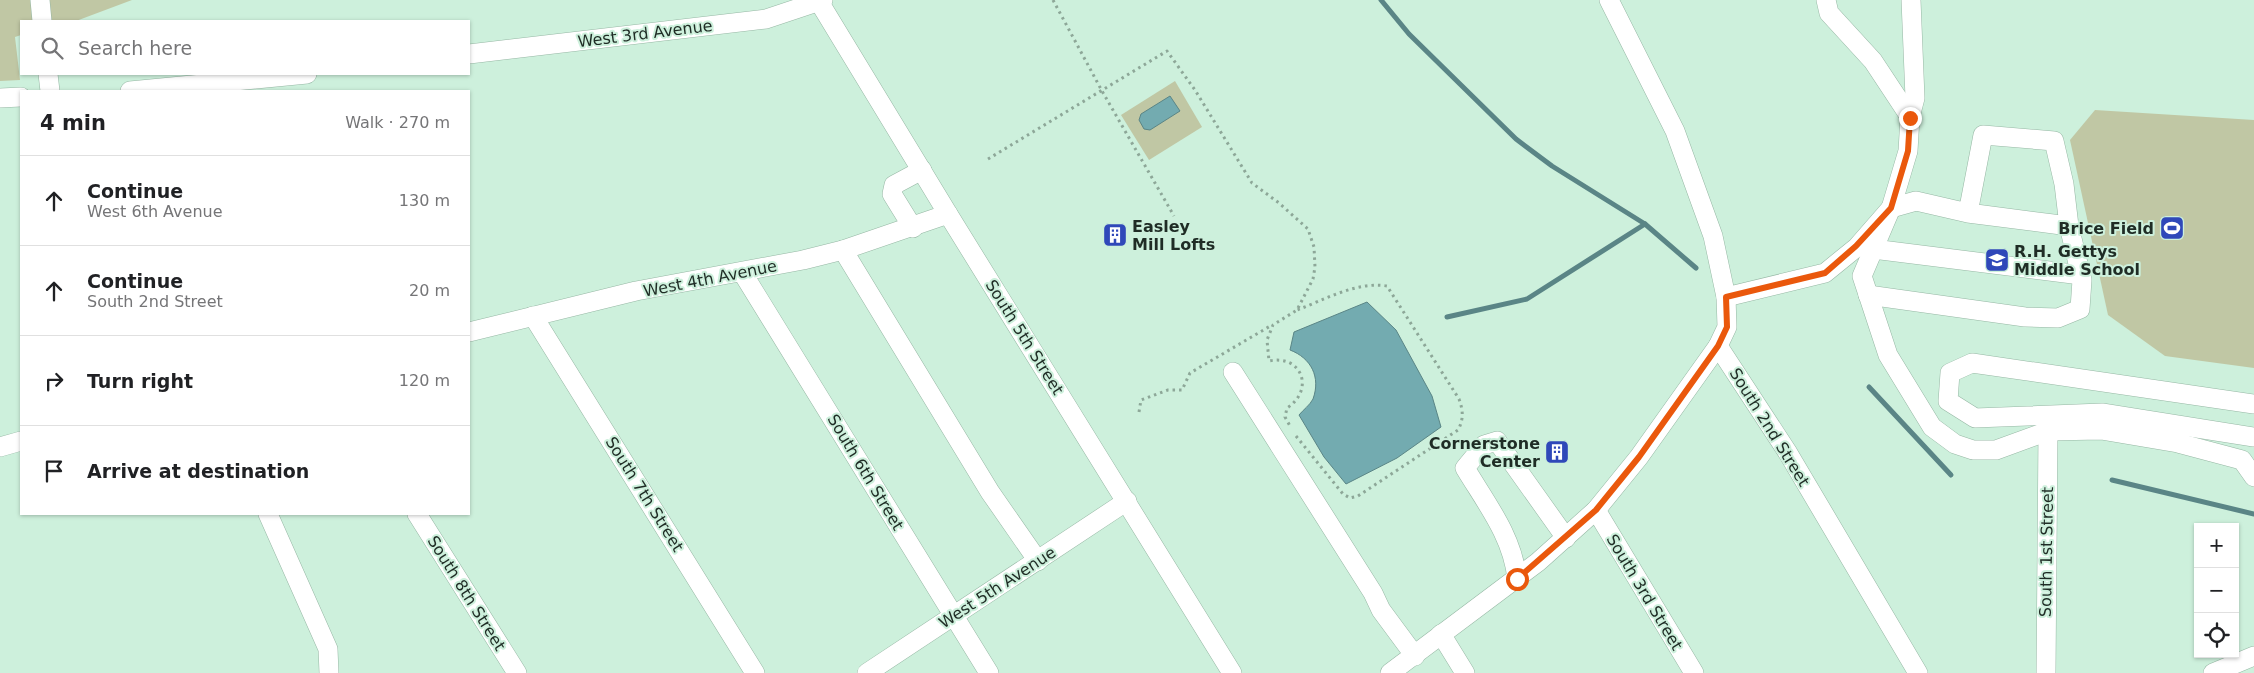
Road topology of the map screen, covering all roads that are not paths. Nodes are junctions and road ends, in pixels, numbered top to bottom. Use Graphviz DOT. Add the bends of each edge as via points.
graph roads {
  1 [pos="40,0"];
  2 [pos="1608,0"];
  3 [pos="1826,0"];
  4 [pos="1911,0"];
  5 [pos="820,1"];
  6 [pos="42,20"];
  7 [pos="470,54"];
  8 [pos="48,75"];
  9 [pos="297,75"];
  10 [pos="50,90"];
  11 [pos="140,90"];
  12 [pos="20,97"];
  13 [pos="0,98"];
  14 [pos="1910,118"];
  15 [pos="922,170"];
  16 [pos="1891,208"];
  17 [pos="948,214"];
  18 [pos="1968,214"];
  19 [pos="2070,226"];
  20 [pos="913,228"];
  21 [pos="1874,249"];
  22 [pos="843,250"];
  23 [pos="742,272"];
  24 [pos="2081,275"];
  25 [pos="1868,295"];
  26 [pos="1726,297"];
  27 [pos="533,316"];
  28 [pos="470,332"];
  29 [pos="1718,346"];
  30 [pos="1233,372"];
  31 [pos="2254,404"];
  32 [pos="2048,431"];
  33 [pos="2254,437"];
  34 [pos="20,441"];
  35 [pos="0,446"];
  36 [pos="2254,477"];
  37 [pos="1127,501"];
  38 [pos="1596,510"];
  39 [pos="268,515"];
  40 [pos="418,515"];
  41 [pos="1566,538"];
  42 [pos="1038,560"];
  43 [pos="1517,579"];
  44 [pos="953,616"];
  45 [pos="1441,634"];
  46 [pos="1415,656"];
  47 [pos="2254,656"];
  48 [pos="329,673"];
  49 [pos="517,673"];
  50 [pos="755,673"];
  51 [pos="867,673"];
  52 [pos="989,673"];
  53 [pos="1232,673"];
  54 [pos="1390,673"];
  55 [pos="1465,673"];
  56 [pos="1694,673"];
  57 [pos="1918,673"];
  58 [pos="2046,673"];
  59 [pos="2213,673"];
  1 -- 6 [label="street"];
  2 -- 26 [label="street" via="1676,131 1713,236"];
  3 -- 14 [label="street" via="1829,13 1873,61"];
  4 -- 14 [label="street" via="1915,98"];
  5 -- 7 [label="street, West 3rd Avenue" via="766,19"];
  5 -- 15 [label="street, South 5th Street"];
  8 -- 10 [label="street"];
  9 -- 11 [label="street"];
  12 -- 13 [label="street"];
  14 -- 16 [label="street" via="1908,151"];
  15 -- 17 [label="street, South 5th Street"];
  15 -- 20 [label="street" via="891,189"];
  16 -- 18 [label="street" via="1916,201"];
  16 -- 21 [label="street"];
  16 -- 26 [label="street" via="1856,246 1825,273"];
  17 -- 20 [label="street, West 4th Avenue"];
  17 -- 37 [label="street, South 5th Street"];
  18 -- 19 [label="street"];
  18 -- 19 [label="street" via="1983,135 2054,141"];
  19 -- 24 [label="street"];
  20 -- 22 [label="street, West 4th Avenue"];
  21 -- 24 [label="street"];
  21 -- 25 [label="street" via="1862,276"];
  22 -- 23 [label="street, West 4th Avenue"];
  22 -- 42 [label="street" via="990,492"];
  23 -- 27 [label="street, West 4th Avenue" via="636,291"];
  23 -- 44 [label="street, South 6th Street"];
  24 -- 25 [label="street" via="2080,310 2058,318 2025,317"];
  25 -- 32 [label="street" via="1888,355 1932,426 1955,444 1973,450 1996,450"];
  26 -- 29 [label="street" via="1727,327"];
  27 -- 28 [label="street, West 4th Avenue"];
  27 -- 50 [label="street, South 7th Street"];
  29 -- 38 [label="street" via="1639,457"];
  29 -- 57 [label="street, South 2nd Street" via="1788,453"];
  30 -- 46 [label="street" via="1374,593 1381,610"];
  31 -- 33 [label="street" via="1972,362 1950,374 1948,401 1975,418 2102,413"];
  32 -- 36 [label="street" via="2101,430 2178,443 2242,460"];
  32 -- 58 [label="street, South 1st Street"];
  34 -- 35 [label="street"];
  37 -- 42 [label="street, West 5th Avenue"];
  37 -- 53 [label="street, South 5th Street"];
  38 -- 41 [label="street"];
  38 -- 56 [label="street, South 3rd Street"];
  39 -- 48 [label="street" via="328,649"];
  40 -- 49 [label="street, South 8th Street"];
  41 -- 43 [label="street"];
  41 -- 43 [label="street" via="1497,441 1484,444 1464,468 1508,540 1515,559"];
  42 -- 44 [label="street, West 5th Avenue"];
  43 -- 45 [label="street"];
  44 -- 51 [label="street, West 5th Avenue"];
  44 -- 52 [label="street, South 6th Street"];
  45 -- 46 [label="street"];
  45 -- 55 [label="street"];
  46 -- 54 [label="street"];
  47 -- 59 [label="street"];
}
